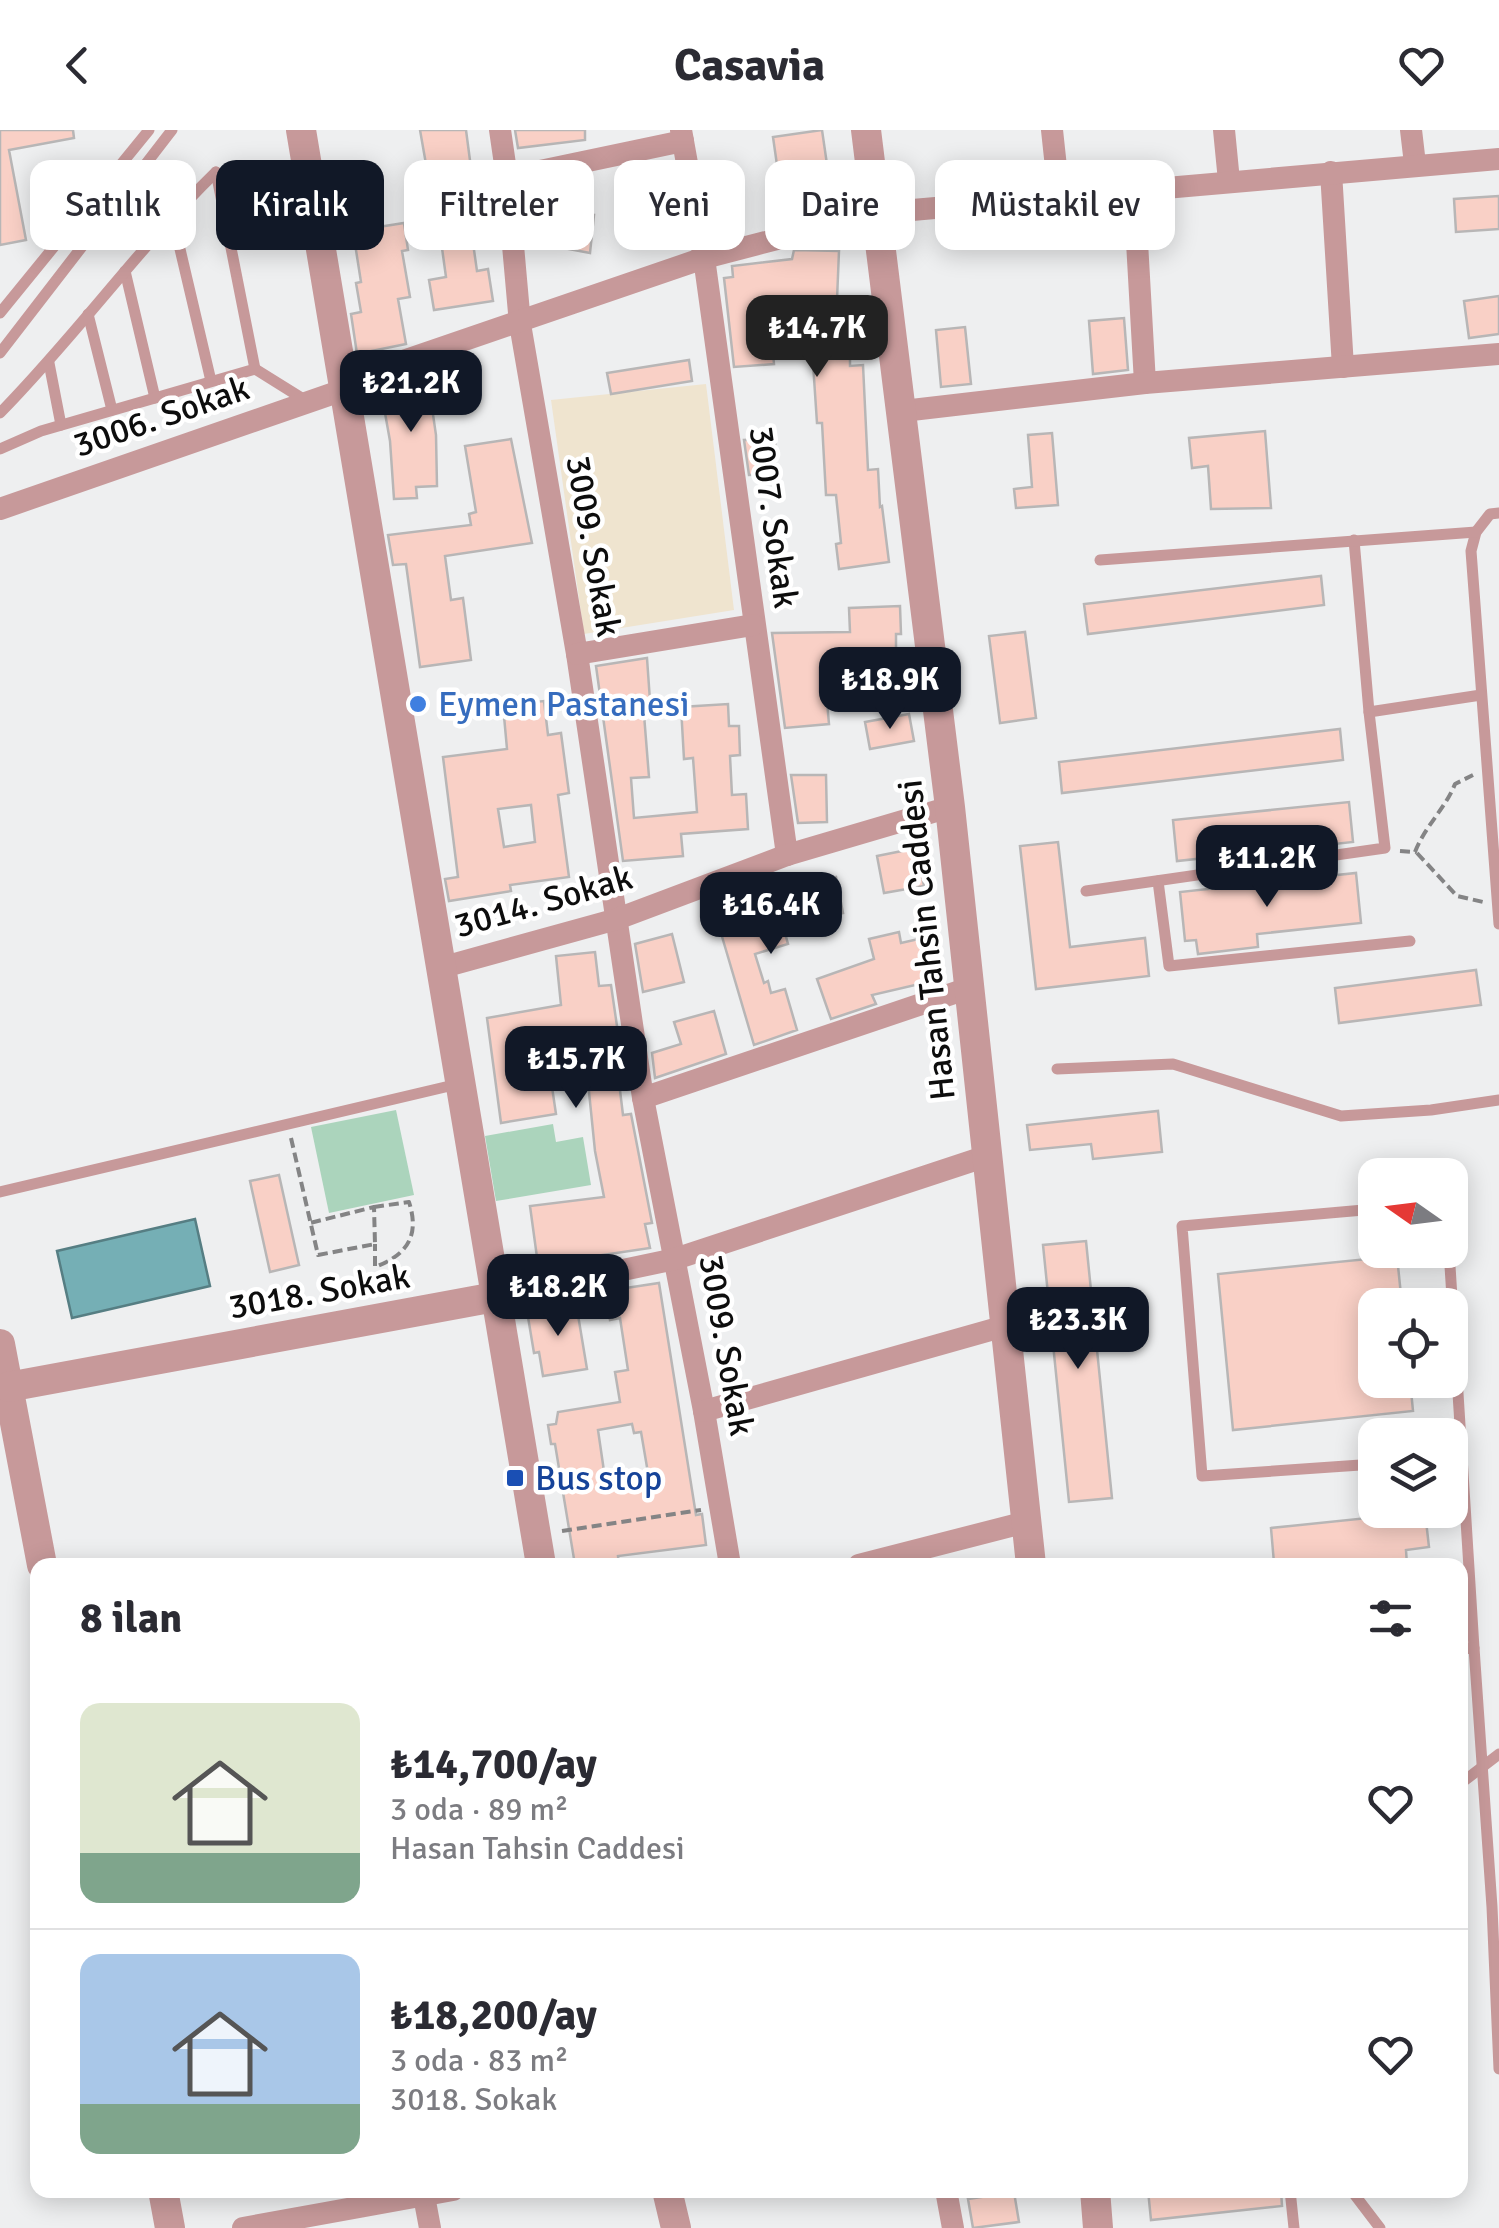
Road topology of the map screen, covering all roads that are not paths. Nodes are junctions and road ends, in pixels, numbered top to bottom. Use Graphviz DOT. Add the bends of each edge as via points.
graph roads {
  1 [pos="148,130"];
  2 [pos="172,130"];
  3 [pos="301,130"];
  4 [pos="500,130"];
  5 [pos="866,130"];
  6 [pos="1052,130"];
  7 [pos="1224,130"];
  8 [pos="1411,130"];
  9 [pos="682,136"];
  10 [pos="505,160"];
  11 [pos="583,160"];
  12 [pos="870,160"];
  13 [pos="1055,160"];
  14 [pos="1499,160"];
  15 [pos="1416,164"];
  16 [pos="1331,172"];
  17 [pos="1229,181"];
  18 [pos="1175,186"];
  19 [pos="196,192"];
  20 [pos="765,242"];
  21 [pos="142,250"];
  22 [pos="180,250"];
  23 [pos="514,250"];
  24 [pos="883,250"];
  25 [pos="1137,250"];
  26 [pos="704,258"];
  27 [pos="124,271"];
  28 [pos="0,313"];
  29 [pos="88,314"];
  30 [pos="520,324"];
  31 [pos="0,353"];
  32 [pos="1499,354"];
  33 [pos="48,364"];
  34 [pos="1343,368"];
  35 [pos="255,369"];
  36 [pos="211,382"];
  37 [pos="1145,383"];
  38 [pos="345,385"];
  39 [pos="154,398"];
  40 [pos="308,402"];
  41 [pos="112,410"];
  42 [pos="903,411"];
  43 [pos="0,413"];
  44 [pos="60,425"];
  45 [pos="0,449"];
  46 [pos="0,509"];
  47 [pos="1499,513"];
  48 [pos="1476,532"];
  49 [pos="1354,540"];
  50 [pos="1100,560"];
  51 [pos="753,625"];
  52 [pos="578,654"];
  53 [pos="1481,695"];
  54 [pos="1369,712"];
  55 [pos="950,807"];
  56 [pos="786,855"];
  57 [pos="1158,881"];
  58 [pos="1086,891"];
  59 [pos="1497,903"];
  60 [pos="617,919"];
  61 [pos="1499,924"];
  62 [pos="1410,941"];
  63 [pos="440,968"];
  64 [pos="969,988"];
  65 [pos="1057,1070"];
  66 [pos="459,1083"];
  67 [pos="643,1098"];
  68 [pos="1499,1100"];
  69 [pos="987,1156"];
  70 [pos="0,1192"];
  71 [pos="1358,1210"];
  72 [pos="675,1259"];
  73 [pos="1451,1268"];
  74 [pos="495,1297"];
  75 [pos="1005,1326"];
  76 [pos="0,1344"];
  77 [pos="8,1387"];
  78 [pos="704,1411"];
  79 [pos="1455,1418"];
  80 [pos="1358,1465"];
  81 [pos="1026,1522"];
  82 [pos="1463,1528"];
  83 [pos="538,1550"];
  84 [pos="41,1558"];
  85 [pos="729,1558"];
  86 [pos="887,1558"];
  87 [pos="1030,1558"];
  88 [pos="1465,1558"];
  89 [pos="1468,1585"];
  90 [pos="1468,1648"];
  91 [pos="1474,1648"];
  92 [pos="1499,1754"];
  93 [pos="1483,1766"];
  94 [pos="1468,1778"];
  95 [pos="1499,2069"];
  96 [pos="164,2198"];
  97 [pos="413,2198"];
  98 [pos="424,2198"];
  99 [pos="669,2198"];
  100 [pos="947,2198"];
  101 [pos="1096,2198"];
  102 [pos="1291,2198"];
  103 [pos="1357,2198"];
  104 [pos="170,2228"];
  105 [pos="242,2228"];
  106 [pos="430,2228"];
  107 [pos="676,2228"];
  108 [pos="953,2228"];
  109 [pos="1098,2228"];
  110 [pos="1294,2228"];
  111 [pos="1380,2228"];
  1 -- 28 [label="lane"];
  2 -- 31 [label="lane"];
  3 -- 38 [label="street"];
  4 -- 10 [label="street, 3009. Sokak"];
  5 -- 12 [label="street, Hasan Tahsin Caddesi"];
  6 -- 13 [label="street"];
  7 -- 17 [label="street"];
  8 -- 15 [label="street"];
  9 -- 11 [label="street"];
  9 -- 26 [label="street, 3007. Sokak"];
  14 -- 15 [label="street, 3006. Sokak"];
  15 -- 16 [label="street, 3006. Sokak"];
  16 -- 17 [label="street, 3006. Sokak"];
  16 -- 34 [label="street"];
  17 -- 18 [label="street, 3006. Sokak"];
  19 -- 35 [label="lane" via="216,172"];
  20 -- 26 [label="street, 3006. Sokak"];
  21 -- 27 [label="lane"];
  22 -- 36 [label="lane"];
  23 -- 30 [label="street, 3009. Sokak"];
  24 -- 42 [label="street, Hasan Tahsin Caddesi"];
  25 -- 37 [label="street"];
  26 -- 30 [label="street, 3006. Sokak"];
  26 -- 51 [label="street, 3007. Sokak"];
  27 -- 29 [label="lane"];
  27 -- 39 [label="lane"];
  29 -- 33 [label="lane"];
  29 -- 41 [label="lane"];
  30 -- 38 [label="street, 3006. Sokak"];
  30 -- 52 [label="street, 3009. Sokak"];
  32 -- 34 [label="street"];
  33 -- 43 [label="lane"];
  33 -- 44 [label="lane"];
  34 -- 37 [label="street"];
  35 -- 36 [label="lane"];
  35 -- 40 [label="lane"];
  36 -- 39 [label="lane"];
  37 -- 42 [label="street"];
  38 -- 40 [label="street, 3006. Sokak"];
  38 -- 63 [label="street"];
  39 -- 41 [label="lane"];
  40 -- 46 [label="street, 3006. Sokak"];
  41 -- 44 [label="lane"];
  42 -- 55 [label="street, Hasan Tahsin Caddesi"];
  44 -- 45 [label="lane"];
  47 -- 48 [label="lane"];
  48 -- 49 [label="lane"];
  48 -- 53 [label="lane" via="1471,551"];
  49 -- 50 [label="lane"];
  49 -- 54 [label="lane"];
  51 -- 52 [label="street"];
  51 -- 56 [label="street, 3007. Sokak"];
  52 -- 60 [label="street, 3009. Sokak"];
  53 -- 54 [label="lane"];
  53 -- 59 [label="lane"];
  54 -- 57 [label="lane" via="1385,848"];
  55 -- 56 [label="street, 3014. Sokak"];
  55 -- 64 [label="street, Hasan Tahsin Caddesi"];
  56 -- 60 [label="street, 3014. Sokak"];
  57 -- 58 [label="lane"];
  57 -- 62 [label="lane" via="1169,966"];
  59 -- 61 [label="lane"];
  60 -- 63 [label="street, 3014. Sokak"];
  60 -- 67 [label="street, 3009. Sokak"];
  63 -- 66 [label="street"];
  64 -- 67 [label="street"];
  64 -- 69 [label="street, Hasan Tahsin Caddesi"];
  65 -- 68 [label="lane" via="1174,1064 1342,1116"];
  66 -- 70 [label="lane"];
  66 -- 74 [label="street"];
  67 -- 72 [label="street, 3009. Sokak"];
  69 -- 72 [label="street, 3018. Sokak"];
  69 -- 75 [label="street, Hasan Tahsin Caddesi"];
  71 -- 80 [label="lane" via="1182,1226 1202,1476"];
  72 -- 74 [label="street, 3018. Sokak"];
  72 -- 78 [label="street, 3009. Sokak"];
  73 -- 79 [label="lane"];
  74 -- 77 [label="street, 3018. Sokak"];
  74 -- 83 [label="street"];
  75 -- 78 [label="street"];
  75 -- 81 [label="street, Hasan Tahsin Caddesi"];
  76 -- 77 [label="street"];
  77 -- 84 [label="street"];
  78 -- 85 [label="street, 3009. Sokak"];
  81 -- 86 [label="street"];
  81 -- 87 [label="street, Hasan Tahsin Caddesi"];
  82 -- 88 [label="lane"];
  89 -- 91 [label="lane"];
  90 -- 91 [label="lane"];
  91 -- 93 [label="lane"];
  92 -- 93 [label="lane"];
  93 -- 94 [label="lane"];
  93 -- 95 [label="lane"];
  96 -- 104 [label="street"];
  97 -- 105 [label="street"];
  98 -- 106 [label="street"];
  99 -- 107 [label="street"];
  100 -- 108 [label="street"];
  101 -- 109 [label="street"];
  102 -- 110 [label="lane"];
  103 -- 111 [label="lane"];
}
